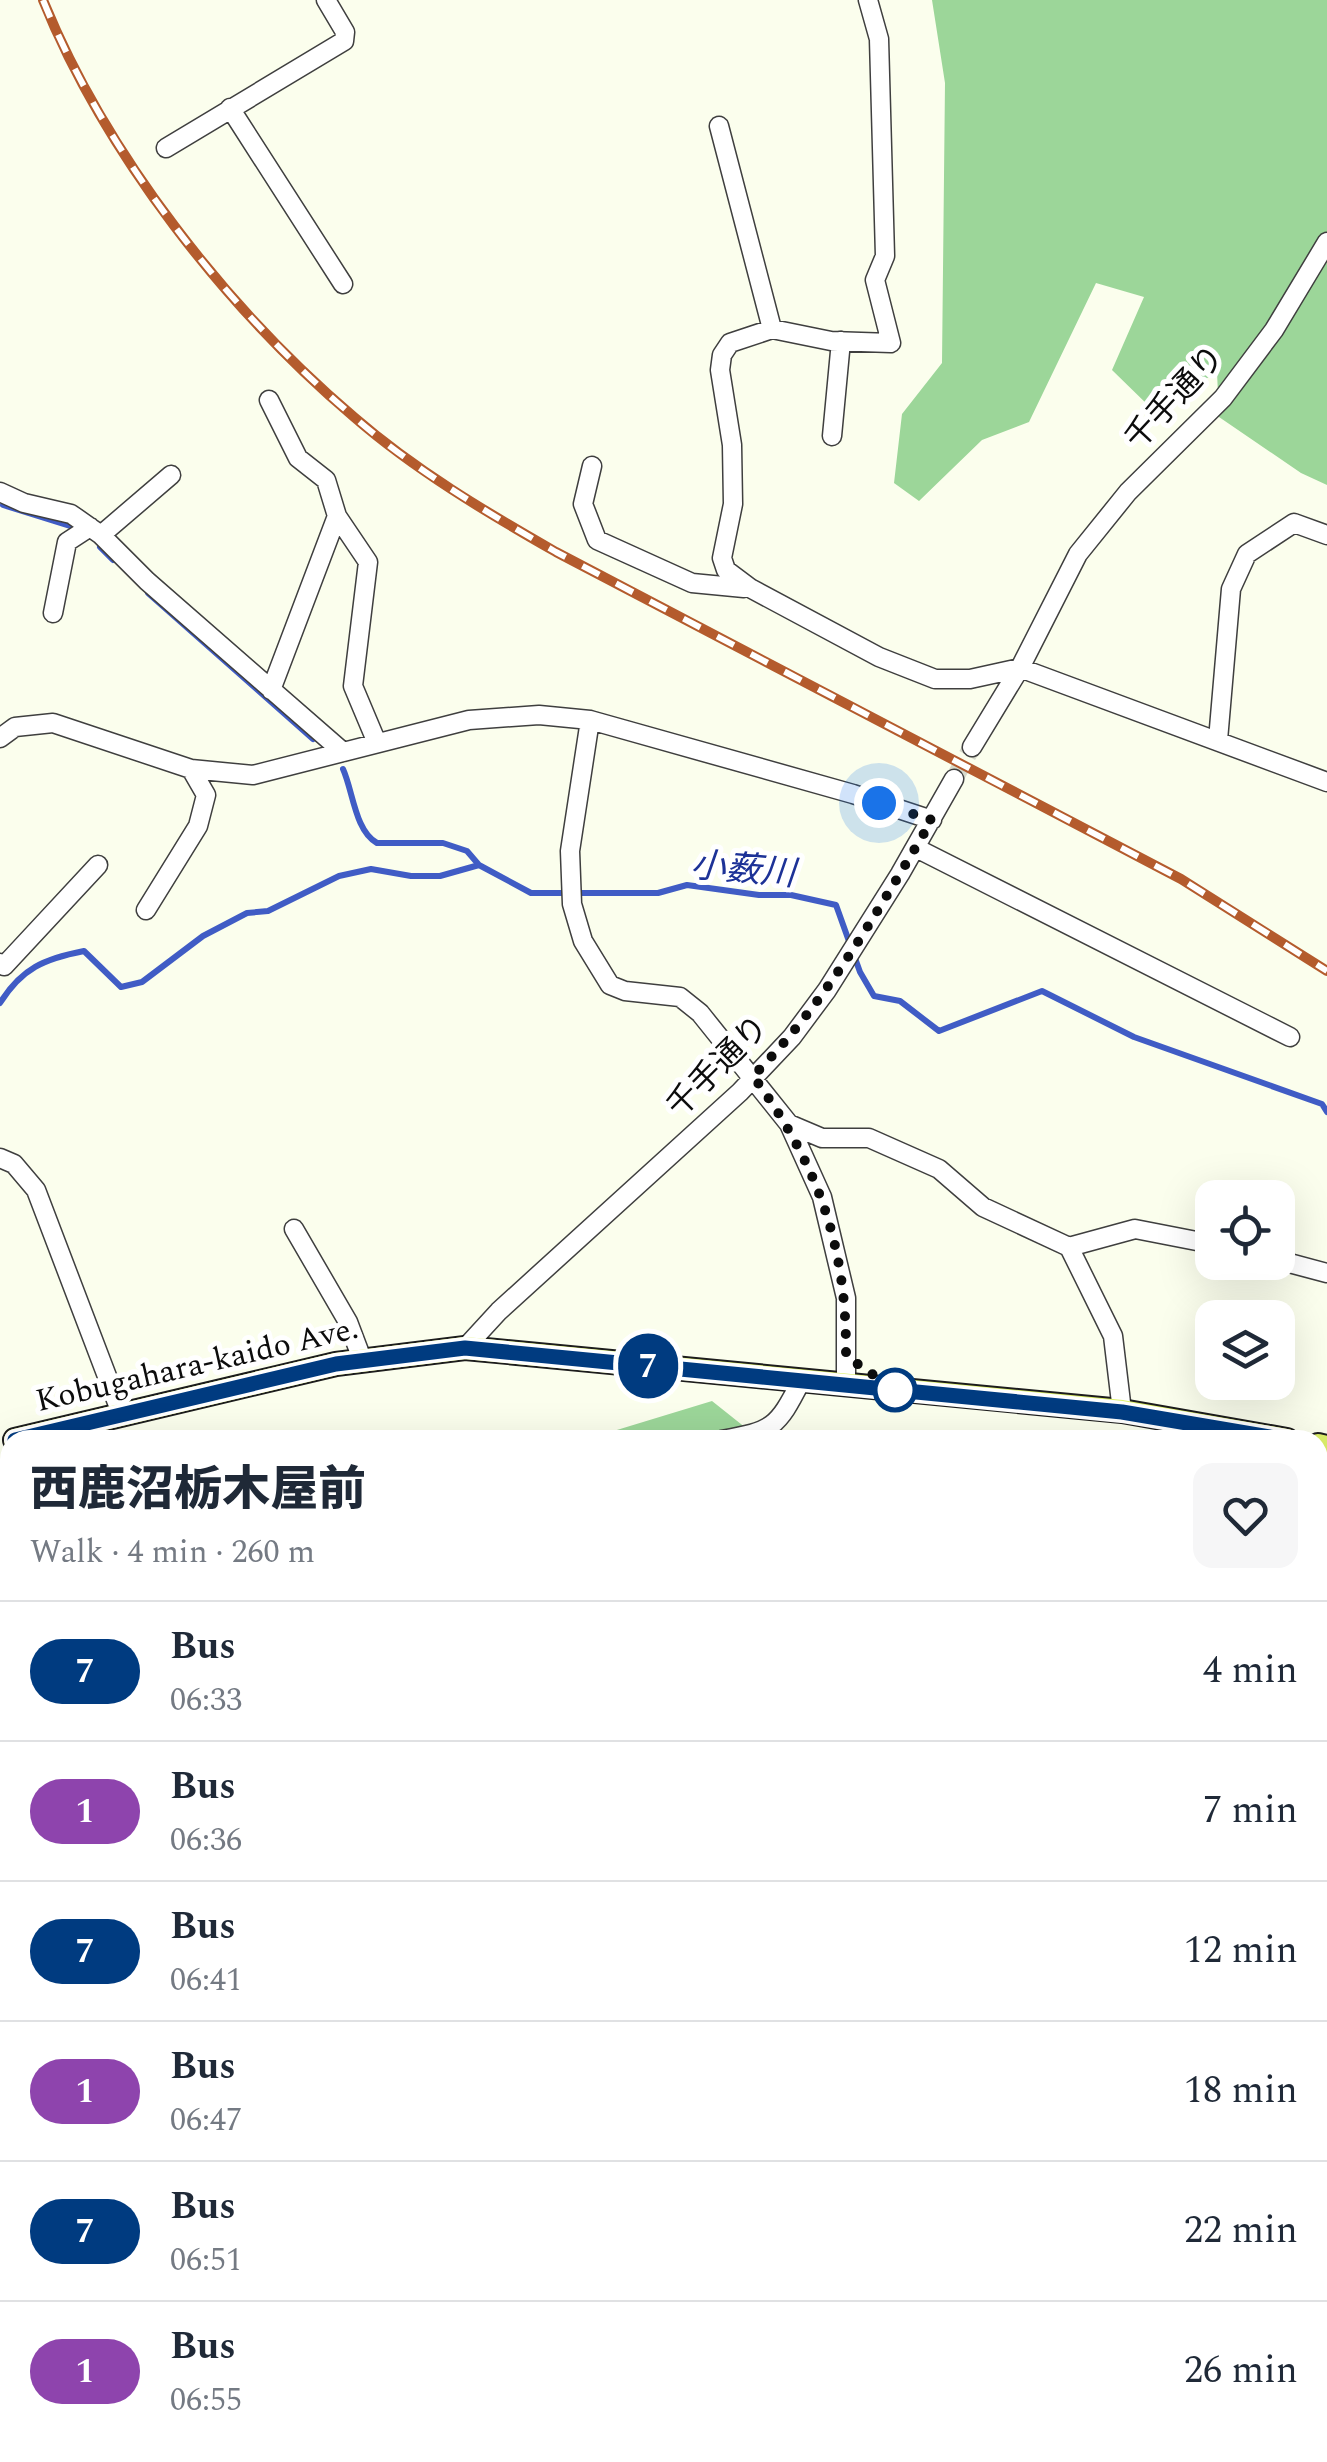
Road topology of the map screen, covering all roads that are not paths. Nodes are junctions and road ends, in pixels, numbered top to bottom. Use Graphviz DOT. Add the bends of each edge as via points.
graph roads {
  1 [pos="326,0"];
  2 [pos="868,0"];
  3 [pos="230,108"];
  4 [pos="720,126"];
  5 [pos="166,148"];
  6 [pos="1327,242"];
  7 [pos="343,284"];
  8 [pos="772,329"];
  9 [pos="841,341"];
  10 [pos="269,400"];
  11 [pos="832,436"];
  12 [pos="592,466"];
  13 [pos="171,476"];
  14 [pos="0,492"];
  15 [pos="336,516"];
  16 [pos="96,531"];
  17 [pos="1327,535"];
  18 [pos="754,590"];
  19 [pos="54,613"];
  20 [pos="1020,668"];
  21 [pos="271,690"];
  22 [pos="590,720"];
  23 [pos="0,738"];
  24 [pos="1218,740"];
  25 [pos="378,742"];
  26 [pos="972,747"];
  27 [pos="342,752"];
  28 [pos="191,768"];
  29 [pos="954,778"];
  30 [pos="1327,782"];
  31 [pos="932,820"];
  32 [pos="916,848"];
  33 [pos="98,865"];
  34 [pos="146,910"];
  35 [pos="0,963"];
  36 [pos="1290,1038"];
  37 [pos="753,1076"];
  38 [pos="789,1124"];
  39 [pos="0,1158"];
  40 [pos="294,1229"];
  41 [pos="1195,1241"];
  42 [pos="1069,1247"];
  43 [pos="1295,1265"];
  44 [pos="1327,1273"];
  45 [pos="465,1348"];
  46 [pos="362,1359"];
  47 [pos="801,1381"];
  48 [pos="846,1385"];
  49 [pos="1122,1412"];
  50 [pos="121,1413"];
  51 [pos="99,1429"];
  52 [pos="767,1430"];
  53 [pos="1228,1430"];
  1 -- 3 [label="street" via="344,40"];
  2 -- 9 [label="street" via="879,39 885,256 875,280 891,342"];
  3 -- 5 [label="street"];
  3 -- 7 [label="street"];
  4 -- 8 [label="street"];
  6 -- 20 [label="street, 千手通り" via="1223,398 1128,492 1078,554"];
  8 -- 9 [label="street"];
  8 -- 18 [label="street" via="730,343 720,370 733,504 722,558 733,578"];
  9 -- 11 [label="street"];
  10 -- 15 [label="street" via="298,458 326,480"];
  12 -- 18 [label="street" via="584,504 596,540 692,584"];
  13 -- 16 [label="street"];
  14 -- 16 [label="street" via="71,514"];
  15 -- 21 [label="street"];
  15 -- 25 [label="street" via="368,562 353,686"];
  16 -- 19 [label="street" via="67,542"];
  16 -- 21 [label="street"];
  17 -- 24 [label="street" via="1294,522 1248,554 1231,589"];
  18 -- 20 [label="street" via="935,679"];
  20 -- 24 [label="street"];
  20 -- 26 [label="street, 千手通り"];
  21 -- 27 [label="street"];
  22 -- 25 [label="street" via="469,720"];
  22 -- 31 [label="street"];
  22 -- 37 [label="street" via="570,850 572,904 583,941 610,985 680,996"];
  23 -- 28 [label="street" via="15,727 53,723"];
  24 -- 30 [label="street"];
  25 -- 27 [label="street"];
  27 -- 28 [label="street" via="254,775"];
  28 -- 34 [label="street" via="206,795 198,826"];
  29 -- 31 [label="street, 千手通り"];
  31 -- 32 [label="street, 千手通り"];
  32 -- 36 [label="street"];
  32 -- 37 [label="street, 千手通り" via="792,1038"];
  33 -- 35 [label="street"];
  37 -- 38 [label="street"];
  37 -- 45 [label="street, 千手通り"];
  38 -- 42 [label="street" via="822,1138 868,1138 939,1169 983,1207"];
  38 -- 48 [label="street" via="822,1197 846,1298"];
  39 -- 50 [label="street" via="36,1190"];
  40 -- 46 [label="street"];
  41 -- 42 [label="street" via="1135,1230"];
  42 -- 49 [label="street" via="1113,1336"];
  43 -- 44 [label="street"];
  45 -- 46 [label="main road, Kobugahara-kaido Ave."];
  45 -- 47 [label="main road, Kobugahara-kaido Ave."];
  46 -- 50 [label="main road, Kobugahara-kaido Ave."];
  47 -- 48 [label="main road, Kobugahara-kaido Ave."];
  47 -- 52 [label="street" via="781,1420"];
  48 -- 49 [label="main road, Kobugahara-kaido Ave."];
  49 -- 53 [label="main road, Kobugahara-kaido Ave."];
  50 -- 51 [label="main road, Kobugahara-kaido Ave."];
}
